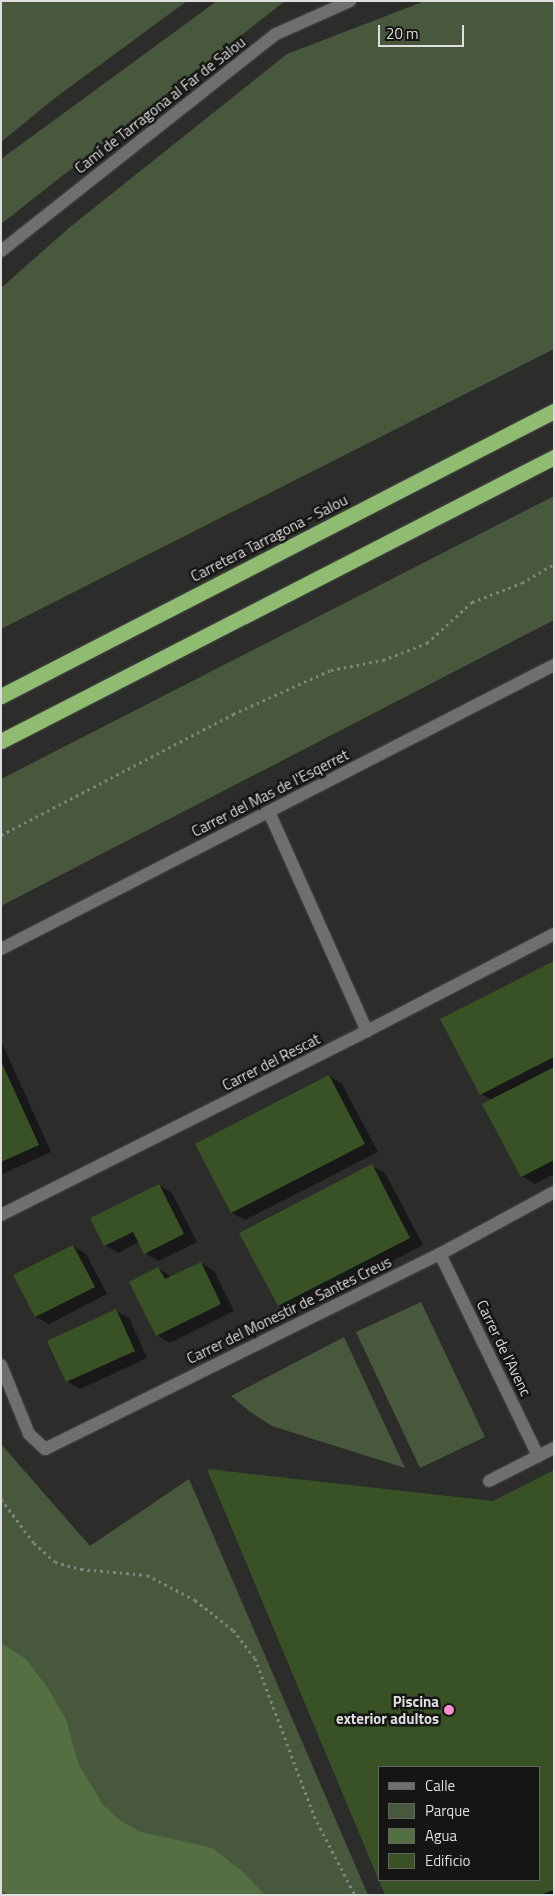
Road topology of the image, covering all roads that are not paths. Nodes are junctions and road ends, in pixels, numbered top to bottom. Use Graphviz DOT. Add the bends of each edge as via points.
graph roads {
  1 [pos="350,1"];
  2 [pos="1,251"];
  3 [pos="554,412"];
  4 [pos="554,457"];
  5 [pos="554,665"];
  6 [pos="1,696"];
  7 [pos="1,741"];
  8 [pos="269,812"];
  9 [pos="554,934"];
  10 [pos="1,949"];
  11 [pos="367,1031"];
  12 [pos="554,1192"];
  13 [pos="1,1215"];
  14 [pos="440,1254"];
  15 [pos="1,1365"];
  16 [pos="554,1448"];
  17 [pos="538,1456"];
  18 [pos="489,1481"];
  1 -- 2 [label="street, Camí de Tarragona al Far de Salou" via="276,34"];
  3 -- 6 [label="highway, Carretera Tarragona - Salou"];
  4 -- 7 [label="highway"];
  5 -- 8 [label="street, Carrer del Mas de l'Esqerret"];
  8 -- 10 [label="street, Carrer del Mas de l'Esqerret"];
  8 -- 11 [label="street"];
  9 -- 11 [label="street, Carrer del Rescat"];
  11 -- 13 [label="street, Carrer del Rescat"];
  12 -- 14 [label="street, Carrer del Monestir de Santes Creus"];
  14 -- 15 [label="street, Carrer del Monestir de Santes Creus" via="45,1449 29,1434"];
  14 -- 17 [label="street, Carrer de l'Avenc"];
  16 -- 17 [label="street"];
  17 -- 18 [label="street"];
}
